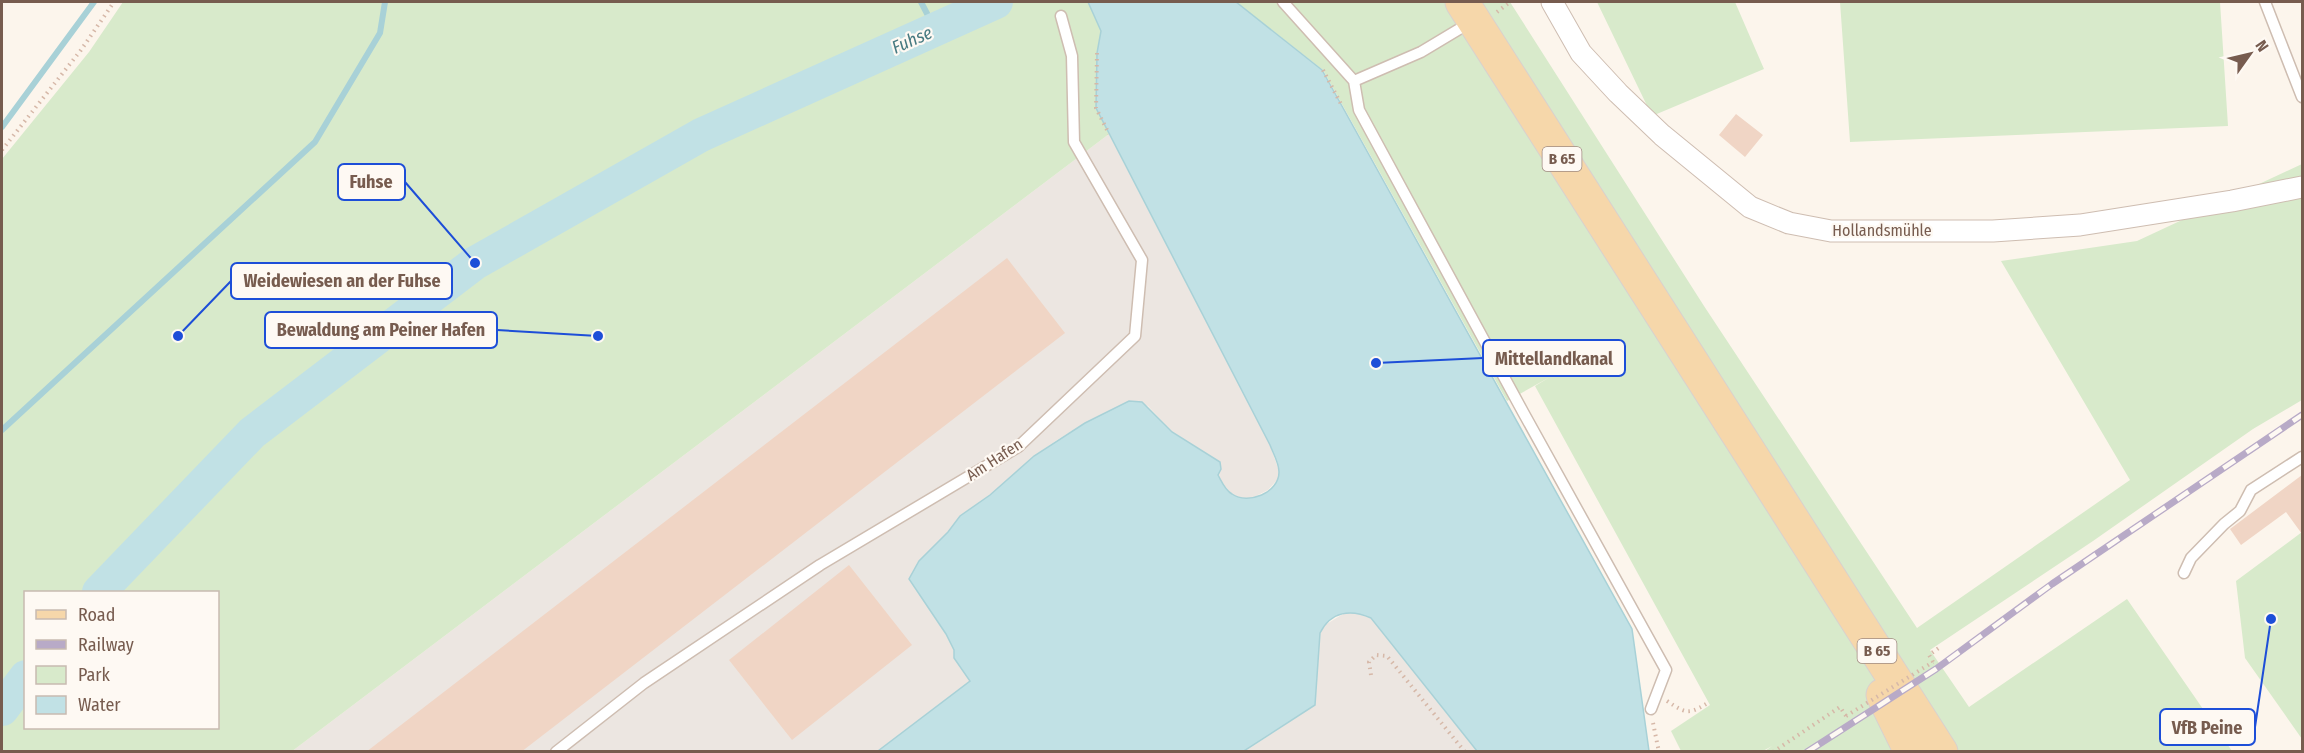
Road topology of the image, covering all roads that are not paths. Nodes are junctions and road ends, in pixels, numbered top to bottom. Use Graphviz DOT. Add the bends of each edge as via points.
graph roads {
  1 [pos="1283,2"];
  2 [pos="1552,2"];
  3 [pos="2265,2"];
  4 [pos="1468,11"];
  5 [pos="1061,16"];
  6 [pos="1354,81"];
  7 [pos="2302,97"];
  8 [pos="2302,187"];
  9 [pos="2302,457"];
  10 [pos="1813,550"];
  11 [pos="2184,573"];
  12 [pos="1651,709"];
  13 [pos="556,752"];
  14 [pos="1911,752"];
  15 [pos="1941,752"];
  1 -- 6 [label="lane"];
  2 -- 8 [label="street, Hollandsmühle" via="1581,53 1662,135 1750,207 1790,223 1831,231 1993,231 2080,225"];
  3 -- 7 [label="lane"];
  4 -- 6 [label="lane" via="1421,52"];
  4 -- 10 [label="main road, B 65"];
  5 -- 13 [label="lane, Am Hafen" via="1072,56 1074,142 1142,260 1135,336 1018,447 820,565 644,683"];
  6 -- 12 [label="lane" via="1359,110 1666,670"];
  9 -- 11 [label="lane" via="2252,490 2240,511 2191,558"];
  10 -- 14 [label="main road"];
  10 -- 15 [label="main road, B 65"];
}
